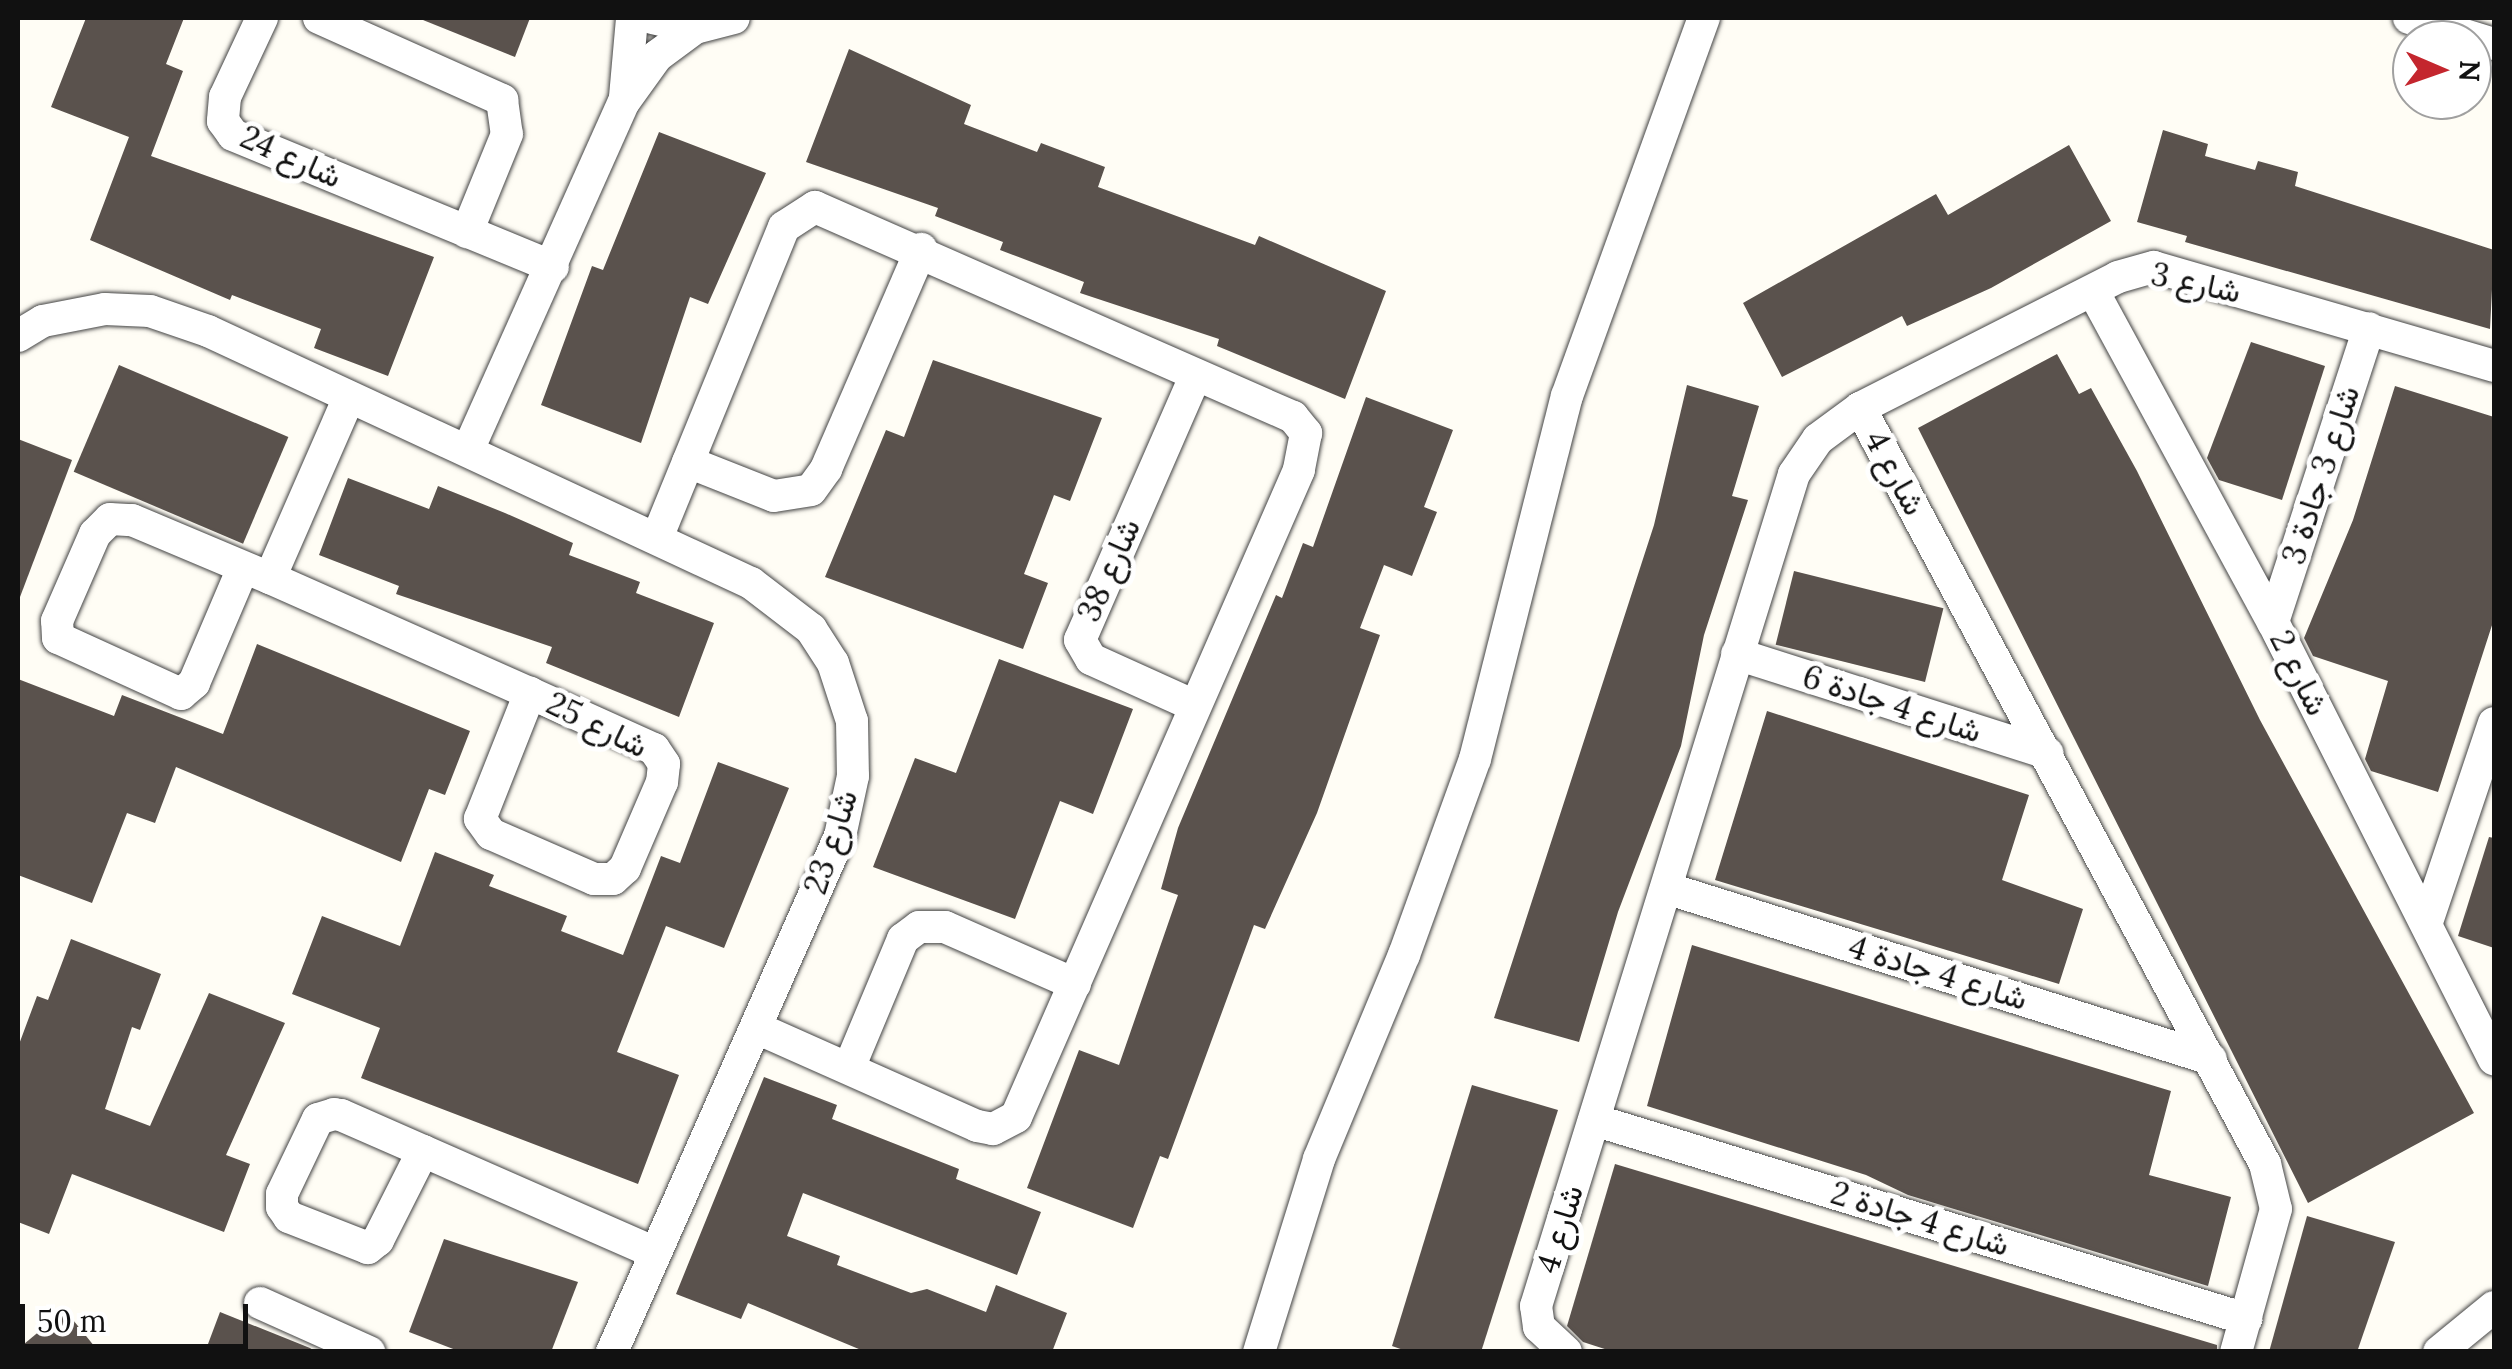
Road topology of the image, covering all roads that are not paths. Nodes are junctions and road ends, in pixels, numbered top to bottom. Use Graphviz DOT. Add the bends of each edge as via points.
graph roads {
  1 [pos="262,18"];
  2 [pos="319,18"];
  3 [pos="632,18"];
  4 [pos="652,18"];
  5 [pos="734,18"];
  6 [pos="1704,18"];
  7 [pos="2409,18"];
  8 [pos="695,28"];
  9 [pos="2494,44"];
  10 [pos="624,102"];
  11 [pos="467,232"];
  12 [pos="921,249"];
  13 [pos="553,267"];
  14 [pos="2092,292"];
  15 [pos="26,321"];
  16 [pos="2369,328"];
  17 [pos="2494,366"];
  18 [pos="1196,375"];
  19 [pos="349,398"];
  20 [pos="1860,408"];
  21 [pos="468,450"];
  22 [pos="688,462"];
  23 [pos="657,538"];
  24 [pos="256,573"];
  25 [pos="2273,622"];
  26 [pos="1737,654"];
  27 [pos="530,693"];
  28 [pos="1195,706"];
  29 [pos="2494,723"];
  30 [pos="2048,753"];
  31 [pos="1666,888"];
  32 [pos="2427,922"];
  33 [pos="1074,984"];
  34 [pos="759,1030"];
  35 [pos="2211,1059"];
  36 [pos="2494,1059"];
  37 [pos="849,1068"];
  38 [pos="1594,1120"];
  39 [pos="423,1150"];
  40 [pos="655,1253"];
  41 [pos="260,1303"];
  42 [pos="2494,1307"];
  43 [pos="2246,1319"];
  44 [pos="368,1352"];
  45 [pos="612,1352"];
  46 [pos="1259,1352"];
  47 [pos="1566,1352"];
  48 [pos="2236,1352"];
  49 [pos="2439,1352"];
  1 -- 11 [label="street, شارع 24" via="225,97 224,121 233,135"];
  2 -- 11 [label="street" via="502,100 507,134"];
  3 -- 10 [label="street"];
  4 -- 8 [label="street"];
  5 -- 8 [label="street"];
  6 -- 46 [label="street" via="1567,396 1475,759 1404,956 1318,1159"];
  7 -- 9 [label="street"];
  8 -- 10 [label="street" via="657,56"];
  10 -- 13 [label="street"];
  11 -- 13 [label="street, شارع 24"];
  12 -- 18 [label="street"];
  12 -- 22 [label="street" via="826,470 811,490 774,496"];
  12 -- 22 [label="street" via="831,210 799,212 784,227"];
  13 -- 21 [label="street"];
  14 -- 16 [label="street, شارع 3" via="2154,268"];
  14 -- 20 [label="street, شارع 3"];
  14 -- 25 [label="street, شارع 2"];
  15 -- 19 [label="street, شارع 23" via="105,309 150,311"];
  16 -- 17 [label="street, شارع 3"];
  16 -- 25 [label="street, شارع 3 جادة 3"];
  18 -- 28 [label="street" via="1293,417 1306,433 1299,470"];
  18 -- 28 [label="street, شارع 38" via="1080,640 1091,659"];
  19 -- 21 [label="street, شارع 23"];
  19 -- 24 [label="street, شارع 25"];
  20 -- 26 [label="street, شارع 4" via="1818,439 1794,474"];
  20 -- 30 [label="street, شارع 4"];
  21 -- 23 [label="street, شارع 23"];
  22 -- 23 [label="street"];
  23 -- 34 [label="street, شارع 23" via="780,600 832,663 852,720 854,776 840,836"];
  24 -- 24 [label="street, شارع 25" via="132,520 110,519 95,534 58,621 58,638 181,694 194,683"];
  24 -- 27 [label="street, شارع 25"];
  25 -- 32 [label="street, شارع 2"];
  26 -- 30 [label="street, شارع 4 جادة 6"];
  26 -- 31 [label="street, شارع 4"];
  27 -- 27 [label="street, شارع 25" via="480,819 491,834 594,879 613,879 633,850 664,764 654,748"];
  28 -- 33 [label="street"];
  29 -- 32 [label="street"];
  30 -- 35 [label="street, شارع 4"];
  31 -- 35 [label="street, شارع 4 جادة 4"];
  31 -- 38 [label="street, شارع 4"];
  32 -- 36 [label="street, شارع 2"];
  33 -- 37 [label="street" via="1026,1102 1004,1126 977,1126"];
  33 -- 37 [label="street" via="945,927 919,926 903,939"];
  34 -- 37 [label="street"];
  34 -- 40 [label="street, شارع 23"];
  35 -- 43 [label="street, شارع 4" via="2274,1186 2276,1209"];
  38 -- 43 [label="street, شارع 4 جادة 2"];
  38 -- 47 [label="street, شارع 4" via="1536,1306 1539,1327"];
  39 -- 39 [label="street" via="327,1115 289,1179 282,1207 289,1217 368,1248"];
  39 -- 40 [label="street"];
  40 -- 45 [label="street, شارع 23"];
  41 -- 44 [label="street"];
  42 -- 49 [label="street"];
  43 -- 48 [label="street, شارع 4"];
}
